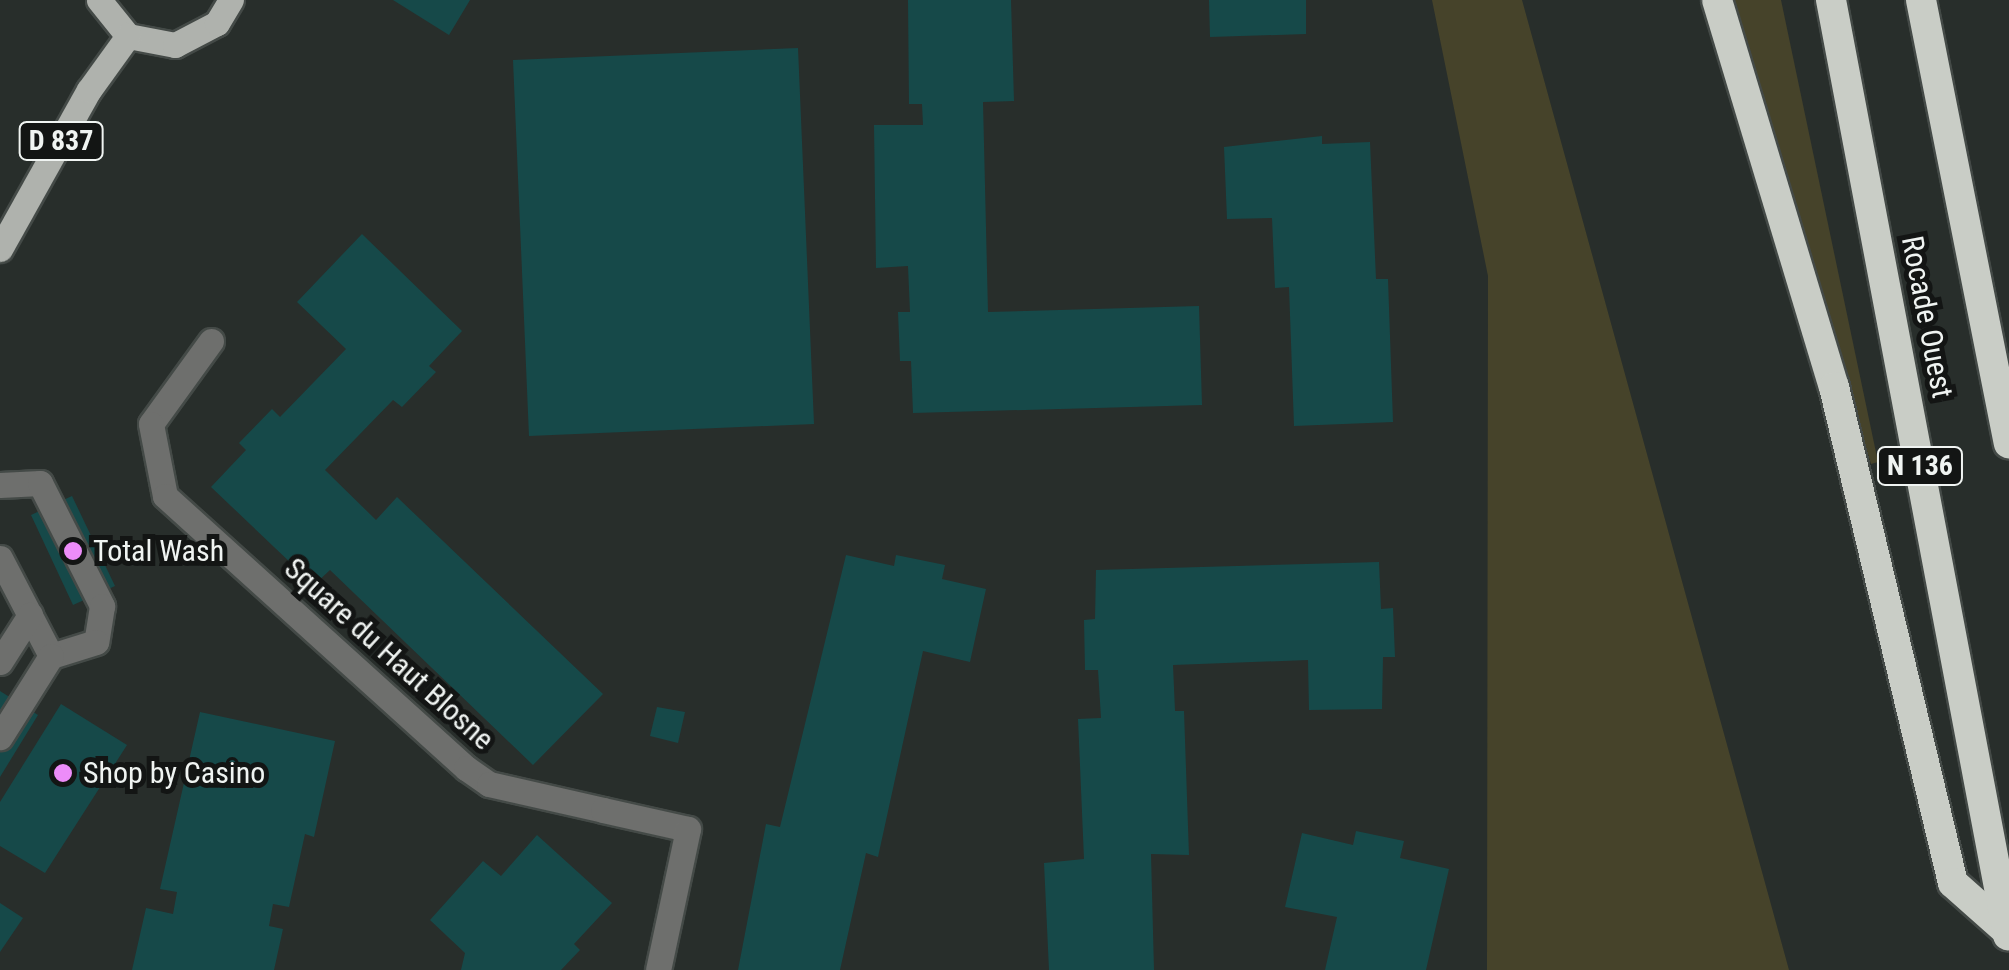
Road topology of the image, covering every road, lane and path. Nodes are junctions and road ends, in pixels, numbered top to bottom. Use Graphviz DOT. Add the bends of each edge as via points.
graph roads {
  1 [pos="99,0"];
  2 [pos="231,0"];
  3 [pos="1717,0"];
  4 [pos="1831,0"];
  5 [pos="1921,0"];
  6 [pos="128,36"];
  7 [pos="0,249"];
  8 [pos="211,341"];
  9 [pos="2009,442"];
  10 [pos="0,484"];
  11 [pos="0,558"];
  12 [pos="30,615"];
  13 [pos="51,656"];
  14 [pos="0,662"];
  15 [pos="0,737"];
  16 [pos="2008,937"];
  17 [pos="658,970"];
  1 -- 6 [label="main road"];
  2 -- 6 [label="main road" via="198,38 175,45"];
  3 -- 16 [label="highway" via="1834,387 1954,882"];
  4 -- 16 [label="highway, Rocade Ouest / N 136"];
  5 -- 9 [label="highway, Rocade Ouest / N 136"];
  6 -- 7 [label="main road, D 837" via="89,90"];
  8 -- 17 [label="street, Square du Haut Blosne" via="151,424 165,496 489,784 688,829"];
  10 -- 13 [label="street" via="40,484 102,606 96,642"];
  11 -- 12 [label="street"];
  12 -- 13 [label="street"];
  12 -- 14 [label="street"];
  13 -- 15 [label="street"];
}
